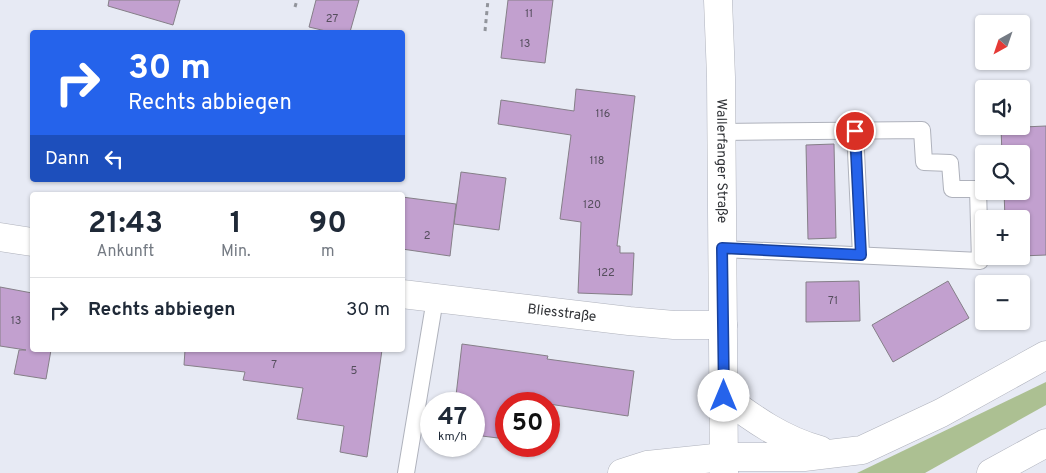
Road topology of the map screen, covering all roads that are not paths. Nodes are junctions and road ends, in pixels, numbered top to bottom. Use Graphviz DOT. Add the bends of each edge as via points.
graph roads {
  1 [pos="718,0"];
  2 [pos="855,131"];
  3 [pos="721,132"];
  4 [pos="0,237"];
  5 [pos="30,242"];
  6 [pos="722,248"];
  7 [pos="861,255"];
  8 [pos="405,294"];
  9 [pos="435,299"];
  10 [pos="723,325"];
  11 [pos="1046,355"];
  12 [pos="724,396"];
  13 [pos="1046,442"];
  14 [pos="833,454"];
  15 [pos="724,465"];
  16 [pos="406,473"];
  17 [pos="622,473"];
  18 [pos="991,473"];
  1 -- 3 [label="main road, Wallerfanger Straße"];
  2 -- 3 [label="lane"];
  2 -- 7 [label="lane"];
  2 -- 7 [label="lane" via="922,130 924,162 950,164 952,189 978,189 980,260"];
  3 -- 6 [label="main road, Wallerfanger Straße"];
  4 -- 5 [label="main road"];
  6 -- 7 [label="lane"];
  6 -- 10 [label="main road, Wallerfanger Straße"];
  8 -- 9 [label="main road, Bliesstraße"];
  9 -- 10 [label="main road, Bliesstraße" via="629,322"];
  9 -- 16 [label="lane"];
  10 -- 12 [label="main road, Wallerfanger Straße"];
  11 -- 14 [label="main road" via="884,441 862,450"];
  12 -- 14 [label="main road" via="760,424 789,439"];
  12 -- 15 [label="main road, Wallerfanger Straße"];
  13 -- 18 [label="main road"];
  14 -- 15 [label="main road"];
  15 -- 17 [label="main road" via="647,465"];
}
